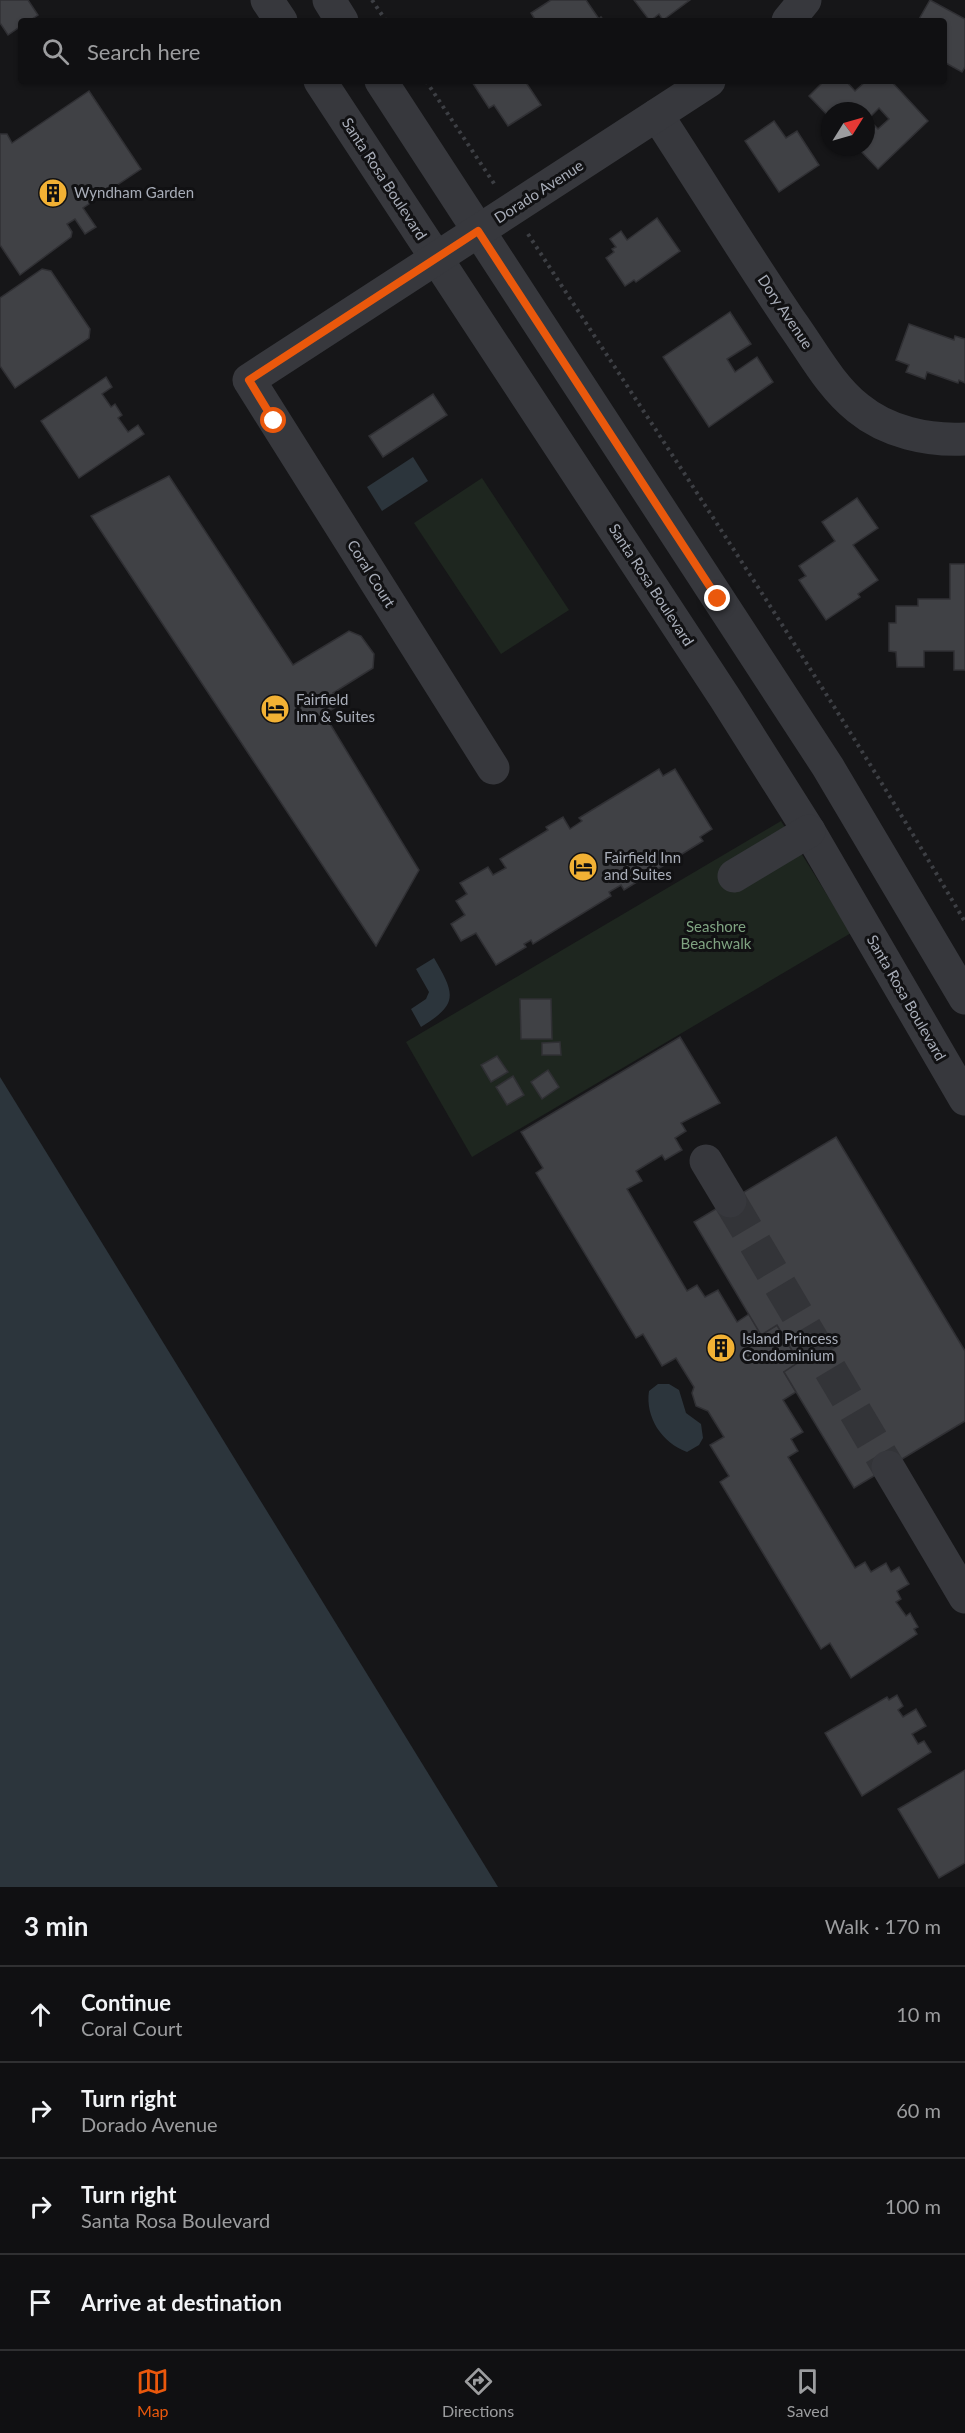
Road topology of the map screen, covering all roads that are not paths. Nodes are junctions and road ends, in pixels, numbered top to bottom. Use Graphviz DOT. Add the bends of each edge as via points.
graph roads {
  1 [pos="267,0"];
  2 [pos="329,0"];
  3 [pos="804,0"];
  4 [pos="279,18"];
  5 [pos="340,18"];
  6 [pos="790,18"];
  7 [pos="322,84"];
  8 [pos="383,84"];
  9 [pos="704,84"];
  10 [pos="657,115"];
  11 [pos="478,231"];
  12 [pos="436,258"];
  13 [pos="249,380"];
  14 [pos="965,439"];
  15 [pos="493,768"];
  16 [pos="809,831"];
  17 [pos="873,842"];
  18 [pos="830,867"];
  19 [pos="734,876"];
  20 [pos="965,998"];
  21 [pos="965,1100"];
  22 [pos="706,1161"];
  23 [pos="730,1201"];
  24 [pos="888,1467"];
  25 [pos="965,1597"];
  1 -- 4 [label="street"];
  2 -- 5 [label="street"];
  3 -- 6 [label="street"];
  7 -- 12 [label="street, Santa Rosa Boulevard"];
  8 -- 11 [label="street"];
  9 -- 10 [label="street, Dorado Avenue"];
  10 -- 11 [label="street, Dorado Avenue"];
  10 -- 14 [label="street, Dory Avenue" via="835,385 858,409 886,426 930,439"];
  11 -- 12 [label="street, Dorado Avenue"];
  11 -- 17 [label="street"];
  12 -- 13 [label="street, Dorado Avenue"];
  12 -- 16 [label="street, Santa Rosa Boulevard"];
  13 -- 15 [label="street, Coral Court"];
  16 -- 18 [label="street, Santa Rosa Boulevard"];
  16 -- 19 [label="street"];
  17 -- 18 [label="street"];
  17 -- 20 [label="street"];
  18 -- 21 [label="street, Santa Rosa Boulevard"];
  22 -- 23 [label="street"];
  24 -- 25 [label="street"];
}
